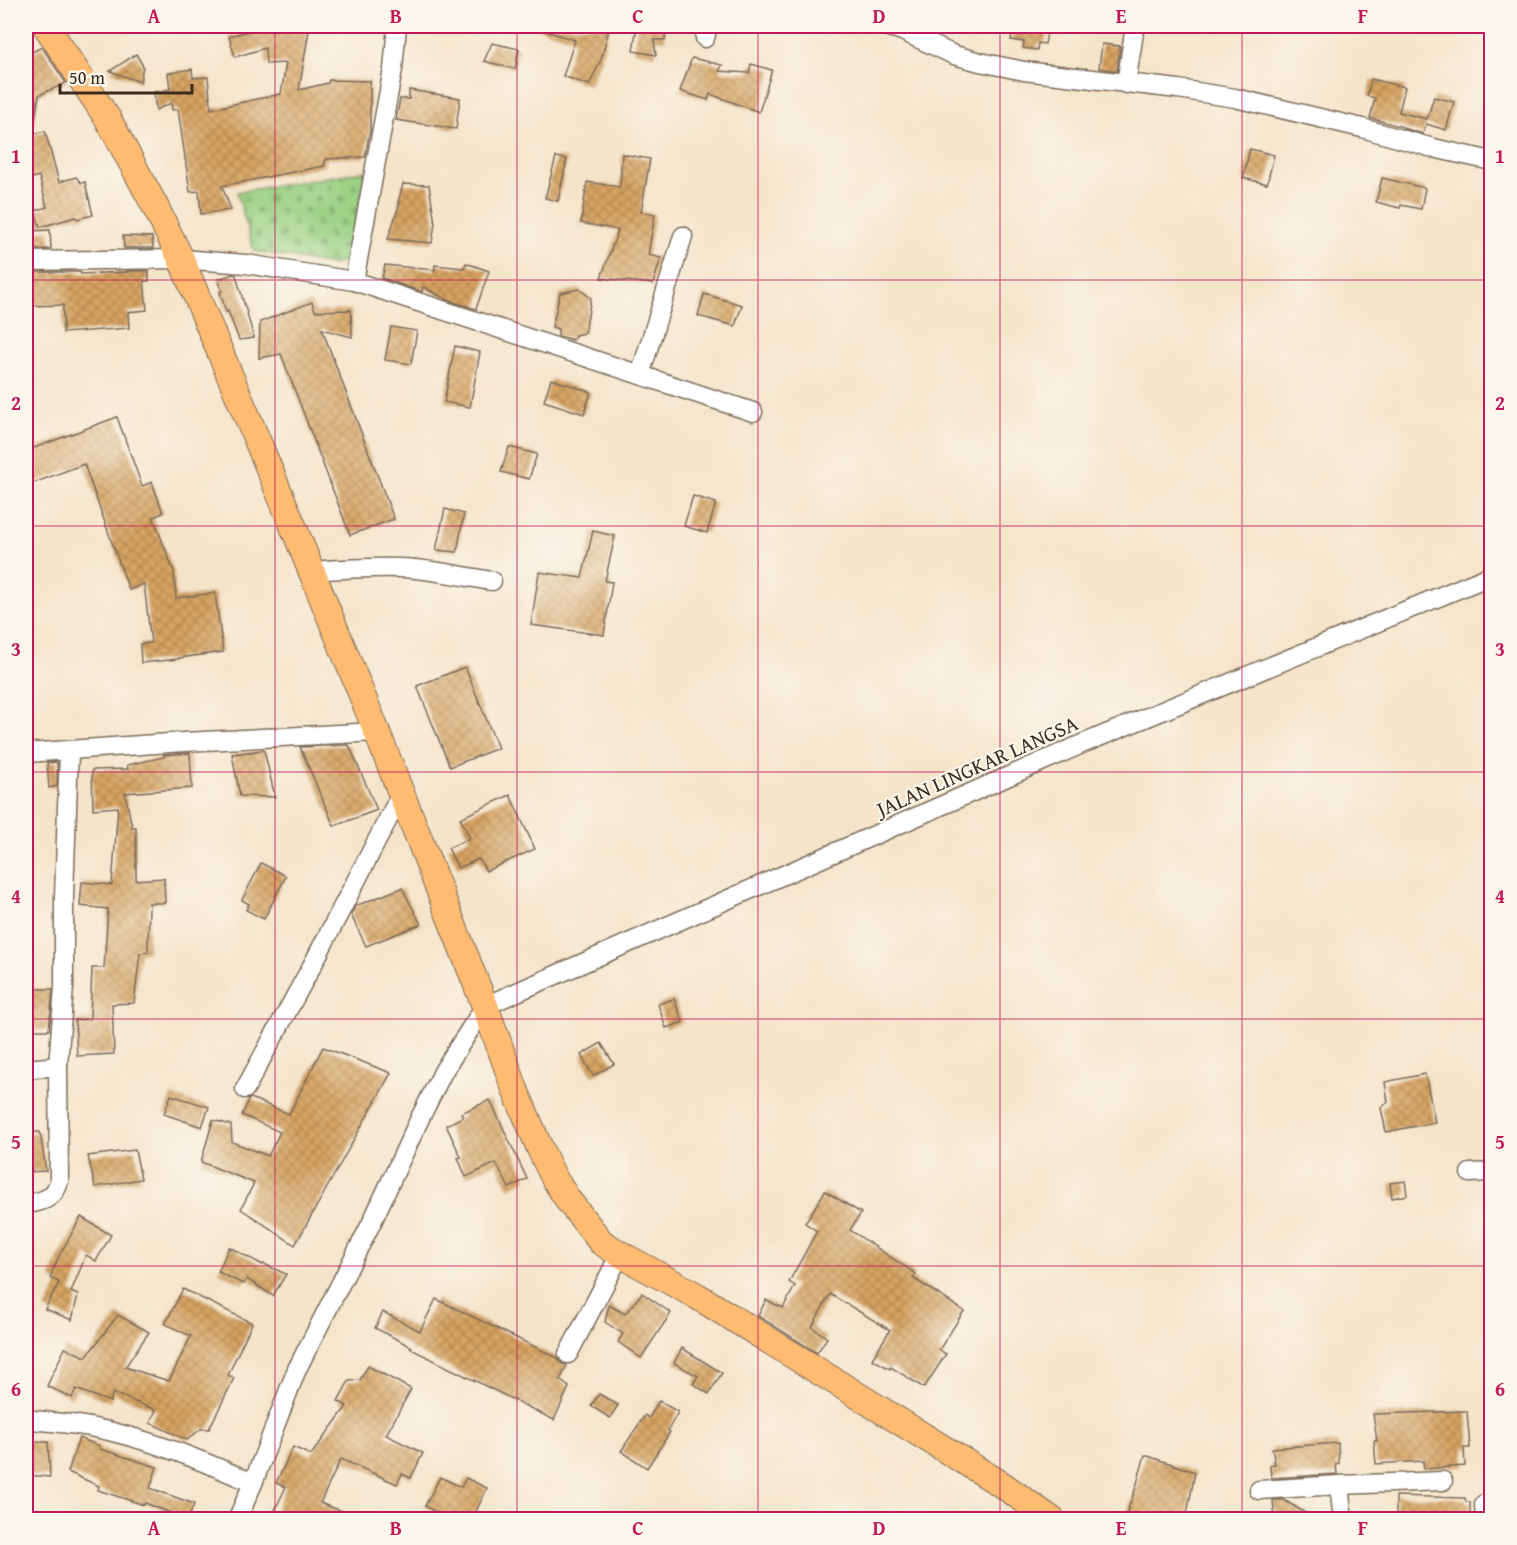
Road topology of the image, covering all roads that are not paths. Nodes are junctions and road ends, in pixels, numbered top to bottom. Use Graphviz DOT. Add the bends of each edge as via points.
graph roads {
  1 [pos="46,26"];
  2 [pos="397,26"];
  3 [pos="885,26"];
  4 [pos="1135,26"];
  5 [pos="1126,84"];
  6 [pos="1491,161"];
  7 [pos="683,237"];
  8 [pos="181,259"];
  9 [pos="26,261"];
  10 [pos="354,281"];
  11 [pos="640,375"];
  12 [pos="753,412"];
  13 [pos="311,571"];
  14 [pos="1491,575"];
  15 [pos="492,581"];
  16 [pos="377,732"];
  17 [pos="69,750"];
  18 [pos="26,753"];
  19 [pos="401,794"];
  20 [pos="484,1006"];
  21 [pos="58,1066"];
  22 [pos="26,1070"];
  23 [pos="245,1089"];
  24 [pos="1491,1172"];
  25 [pos="1470,1173"];
  26 [pos="26,1204"];
  27 [pos="620,1254"];
  28 [pos="568,1354"];
  29 [pos="26,1419"];
  30 [pos="1443,1481"];
  31 [pos="253,1483"];
  32 [pos="1339,1485"];
  33 [pos="1259,1490"];
  34 [pos="237,1520"];
  35 [pos="1052,1520"];
  36 [pos="1343,1520"];
  1 -- 8 [label="highway" via="108,118"];
  2 -- 10 [label="street" via="393,69"];
  3 -- 5 [label="street" via="980,62"];
  4 -- 5 [label="street"];
  5 -- 6 [label="street" via="1235,98"];
  7 -- 11 [label="street"];
  8 -- 9 [label="street"];
  8 -- 10 [label="street" via="246,264"];
  8 -- 13 [label="highway"];
  10 -- 11 [label="street"];
  11 -- 12 [label="street"];
  13 -- 15 [label="street" via="400,568"];
  13 -- 16 [label="highway"];
  14 -- 20 [label="street, JALAN LINGKAR LANGSA" via="1082,744"];
  16 -- 17 [label="street"];
  16 -- 19 [label="highway"];
  17 -- 18 [label="street"];
  17 -- 21 [label="street"];
  19 -- 20 [label="highway"];
  19 -- 23 [label="street"];
  20 -- 27 [label="highway" via="554,1178 601,1242"];
  20 -- 31 [label="street" via="444,1070 297,1369"];
  21 -- 22 [label="street"];
  21 -- 26 [label="street" via="59,1186 46,1200"];
  24 -- 25 [label="street"];
  27 -- 28 [label="street"];
  27 -- 35 [label="highway" via="697,1296 1004,1486"];
  29 -- 31 [label="street" via="91,1427 141,1440 200,1459"];
  30 -- 32 [label="street"];
  31 -- 34 [label="street"];
  32 -- 33 [label="street"];
  32 -- 36 [label="street"];
}
